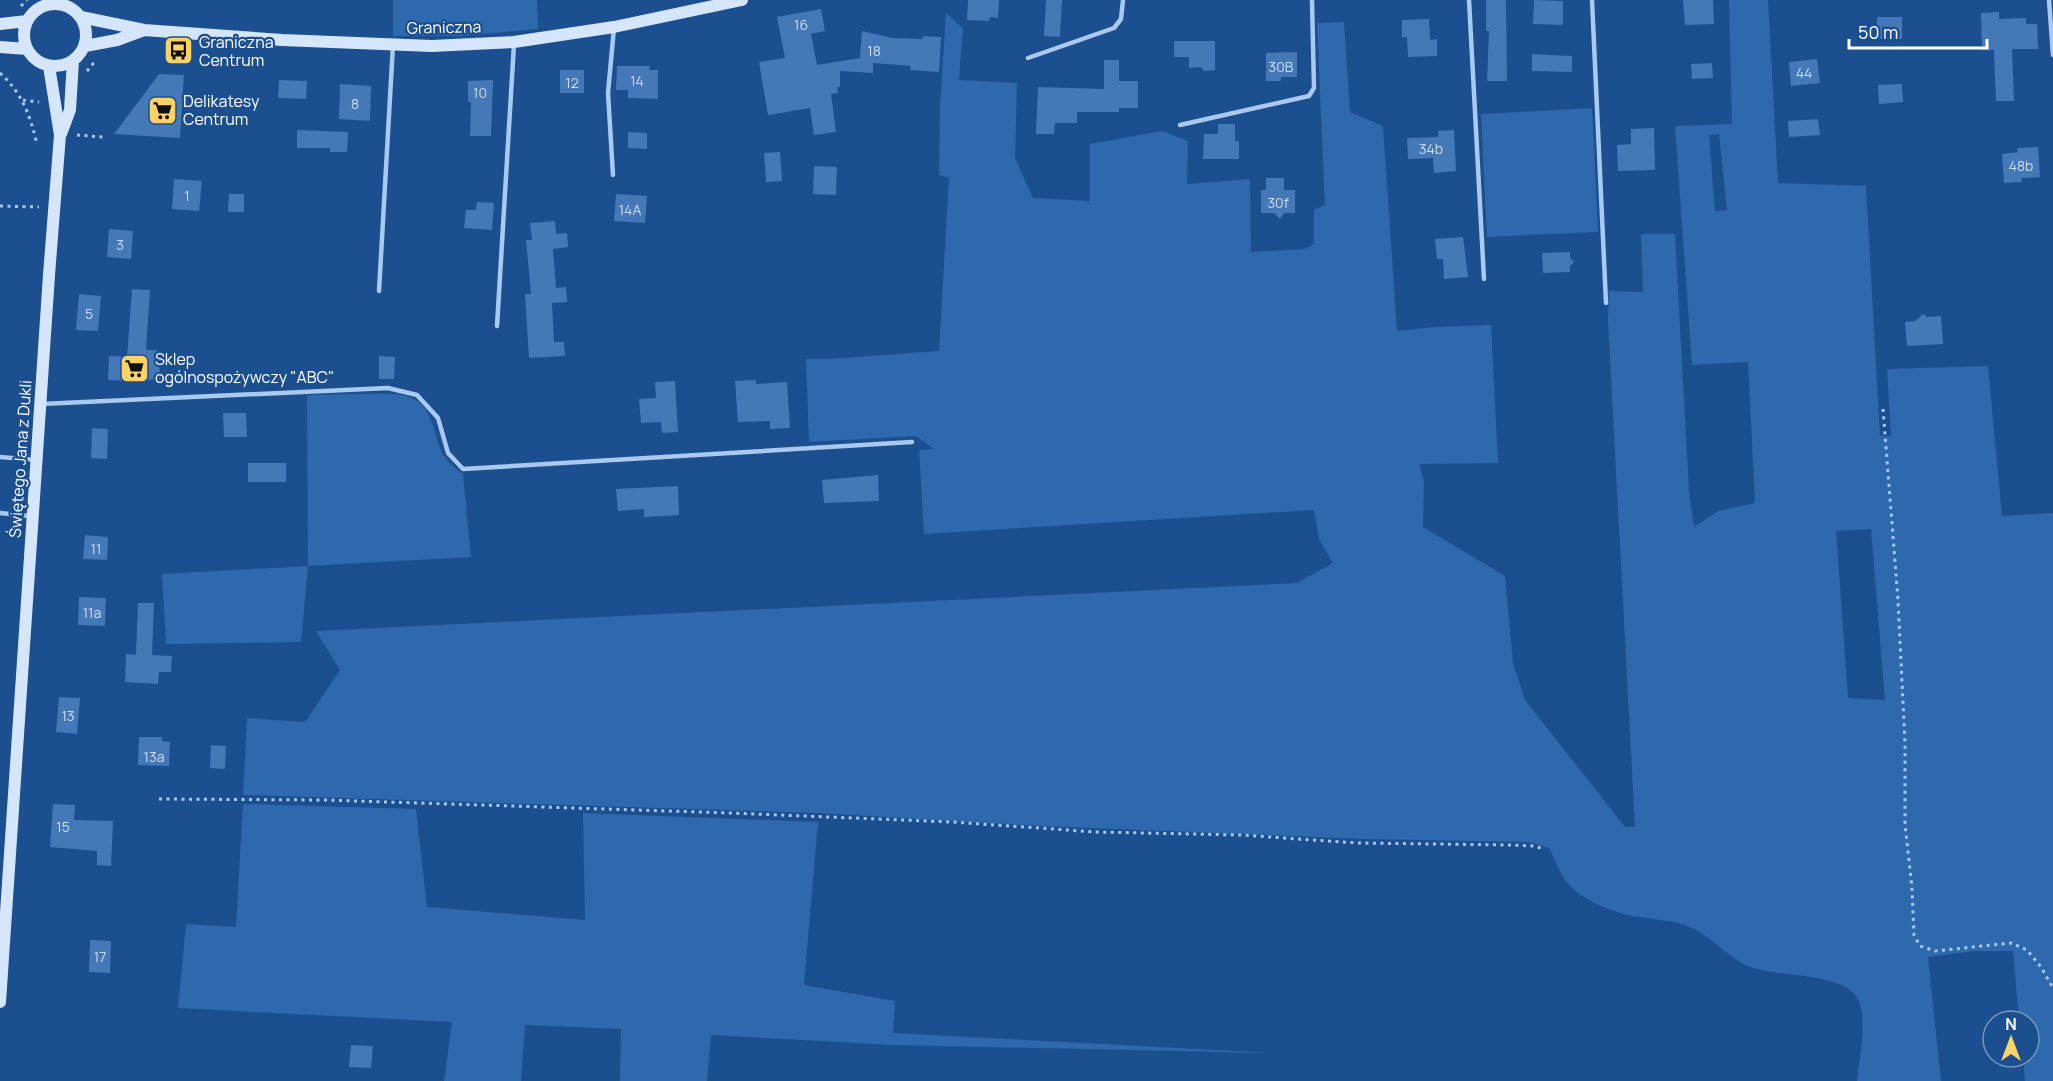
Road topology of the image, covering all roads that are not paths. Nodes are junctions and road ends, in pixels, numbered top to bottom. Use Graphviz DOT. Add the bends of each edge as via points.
graph roads {
  1 [pos="742,0"];
  2 [pos="1123,0"];
  3 [pos="1312,0"];
  4 [pos="1469,0"];
  5 [pos="1592,0"];
  6 [pos="2049,0"];
  7 [pos="45,3"];
  8 [pos="67,3"];
  9 [pos="81,17"];
  10 [pos="27,21"];
  11 [pos="0,24"];
  12 [pos="614,27"];
  13 [pos="144,30"];
  14 [pos="514,42"];
  15 [pos="393,44"];
  16 [pos="85,46"];
  17 [pos="0,47"];
  18 [pos="27,49"];
  19 [pos="2053,55"];
  20 [pos="1028,58"];
  21 [pos="73,61"];
  22 [pos="49,66"];
  23 [pos="1180,125"];
  24 [pos="60,135"];
  25 [pos="613,175"];
  26 [pos="1484,279"];
  27 [pos="379,291"];
  28 [pos="1606,303"];
  29 [pos="497,326"];
  30 [pos="41,404"];
  31 [pos="912,442"];
  32 [pos="0,457"];
  33 [pos="37,460"];
  34 [pos="0,513"];
  35 [pos="33,516"];
  36 [pos="2,941"];
  37 [pos="0,1002"];
  1 -- 12 [label="main road, Graniczna"];
  2 -- 20 [label="lane" via="1121,19 1114,28"];
  3 -- 23 [label="lane" via="1314,88 1309,96"];
  4 -- 26 [label="lane"];
  5 -- 28 [label="lane"];
  6 -- 19 [label="lane"];
  7 -- 8 [label="main road"];
  7 -- 10 [label="main road"];
  8 -- 9 [label="main road"];
  9 -- 13 [label="main road, Graniczna"];
  9 -- 16 [label="main road" via="87,34"];
  10 -- 11 [label="main road"];
  10 -- 18 [label="main road"];
  12 -- 14 [label="main road, Graniczna"];
  12 -- 25 [label="lane" via="608,93"];
  13 -- 15 [label="main road, Graniczna"];
  13 -- 16 [label="main road, Graniczna"];
  14 -- 15 [label="main road, Graniczna"];
  14 -- 29 [label="lane"];
  15 -- 27 [label="lane"];
  16 -- 21 [label="main road"];
  17 -- 18 [label="main road"];
  18 -- 22 [label="main road" via="40,63"];
  21 -- 22 [label="main road"];
  21 -- 24 [label="main road, Świętego Jana z Dukli" via="69,110"];
  22 -- 24 [label="main road, Świętego Jana z Dukli"];
  24 -- 30 [label="main road, Świętego Jana z Dukli"];
  30 -- 31 [label="lane" via="388,388 417,394 438,418 448,453 463,469"];
  30 -- 33 [label="main road, Świętego Jana z Dukli"];
  32 -- 33 [label="lane"];
  33 -- 35 [label="main road, Świętego Jana z Dukli"];
  34 -- 35 [label="lane"];
  35 -- 36 [label="main road, Świętego Jana z Dukli"];
  36 -- 37 [label="main road, Świętego Jana z Dukli"];
}
